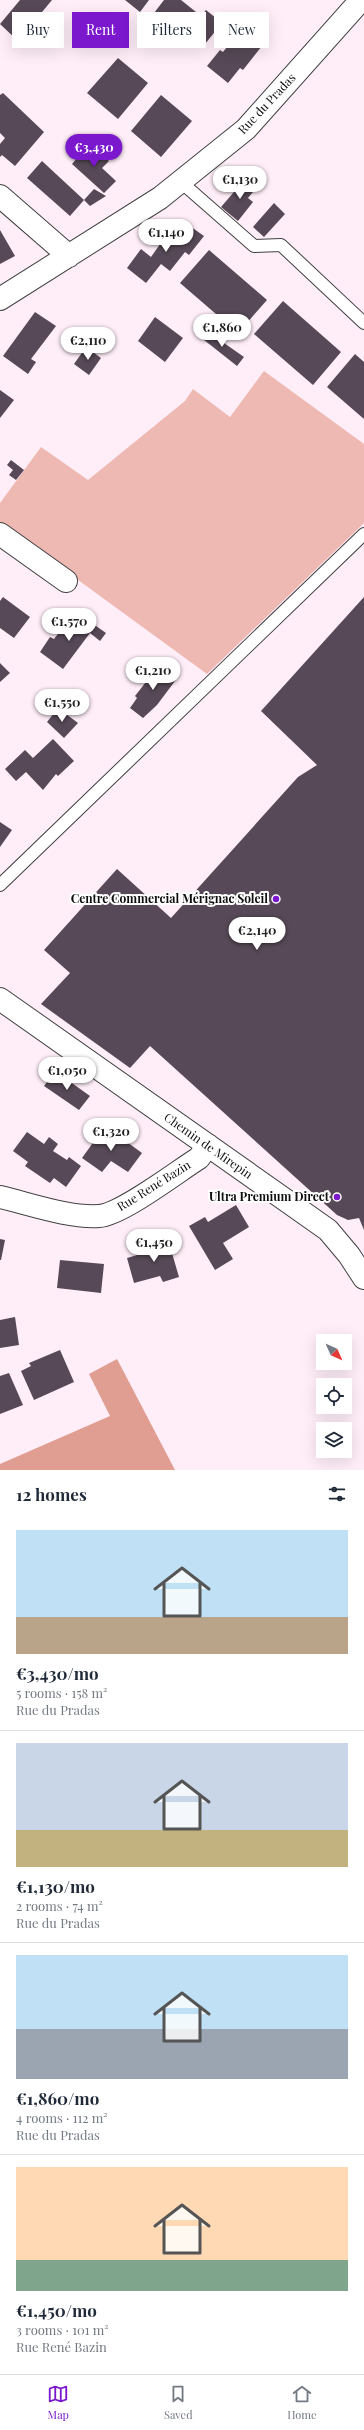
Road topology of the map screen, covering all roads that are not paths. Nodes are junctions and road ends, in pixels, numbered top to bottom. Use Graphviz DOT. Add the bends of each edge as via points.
graph roads {
  1 [pos="361,0"];
  2 [pos="180,182"];
  3 [pos="0,196"];
  4 [pos="69,256"];
  5 [pos="0,299"];
  6 [pos="364,323"];
  7 [pos="0,534"];
  8 [pos="364,534"];
  9 [pos="66,581"];
  10 [pos="0,885"];
  11 [pos="0,999"];
  12 [pos="208,1145"];
  13 [pos="0,1197"];
  14 [pos="364,1278"];
  1 -- 2 [label="street, Rue du Pradas" via="246,129"];
  2 -- 4 [label="street, Rue du Pradas" via="160,198"];
  2 -- 6 [label="lane" via="254,246 281,245"];
  3 -- 4 [label="street"];
  4 -- 5 [label="street, Rue du Pradas"];
  7 -- 9 [label="street"];
  8 -- 10 [label="lane"];
  11 -- 12 [label="street, Chemin de Mirepin"];
  12 -- 13 [label="street, Rue René Bazin" via="199,1158 119,1210 100,1216 79,1215"];
  12 -- 14 [label="street, Chemin de Mirepin" via="328,1230"];
}
